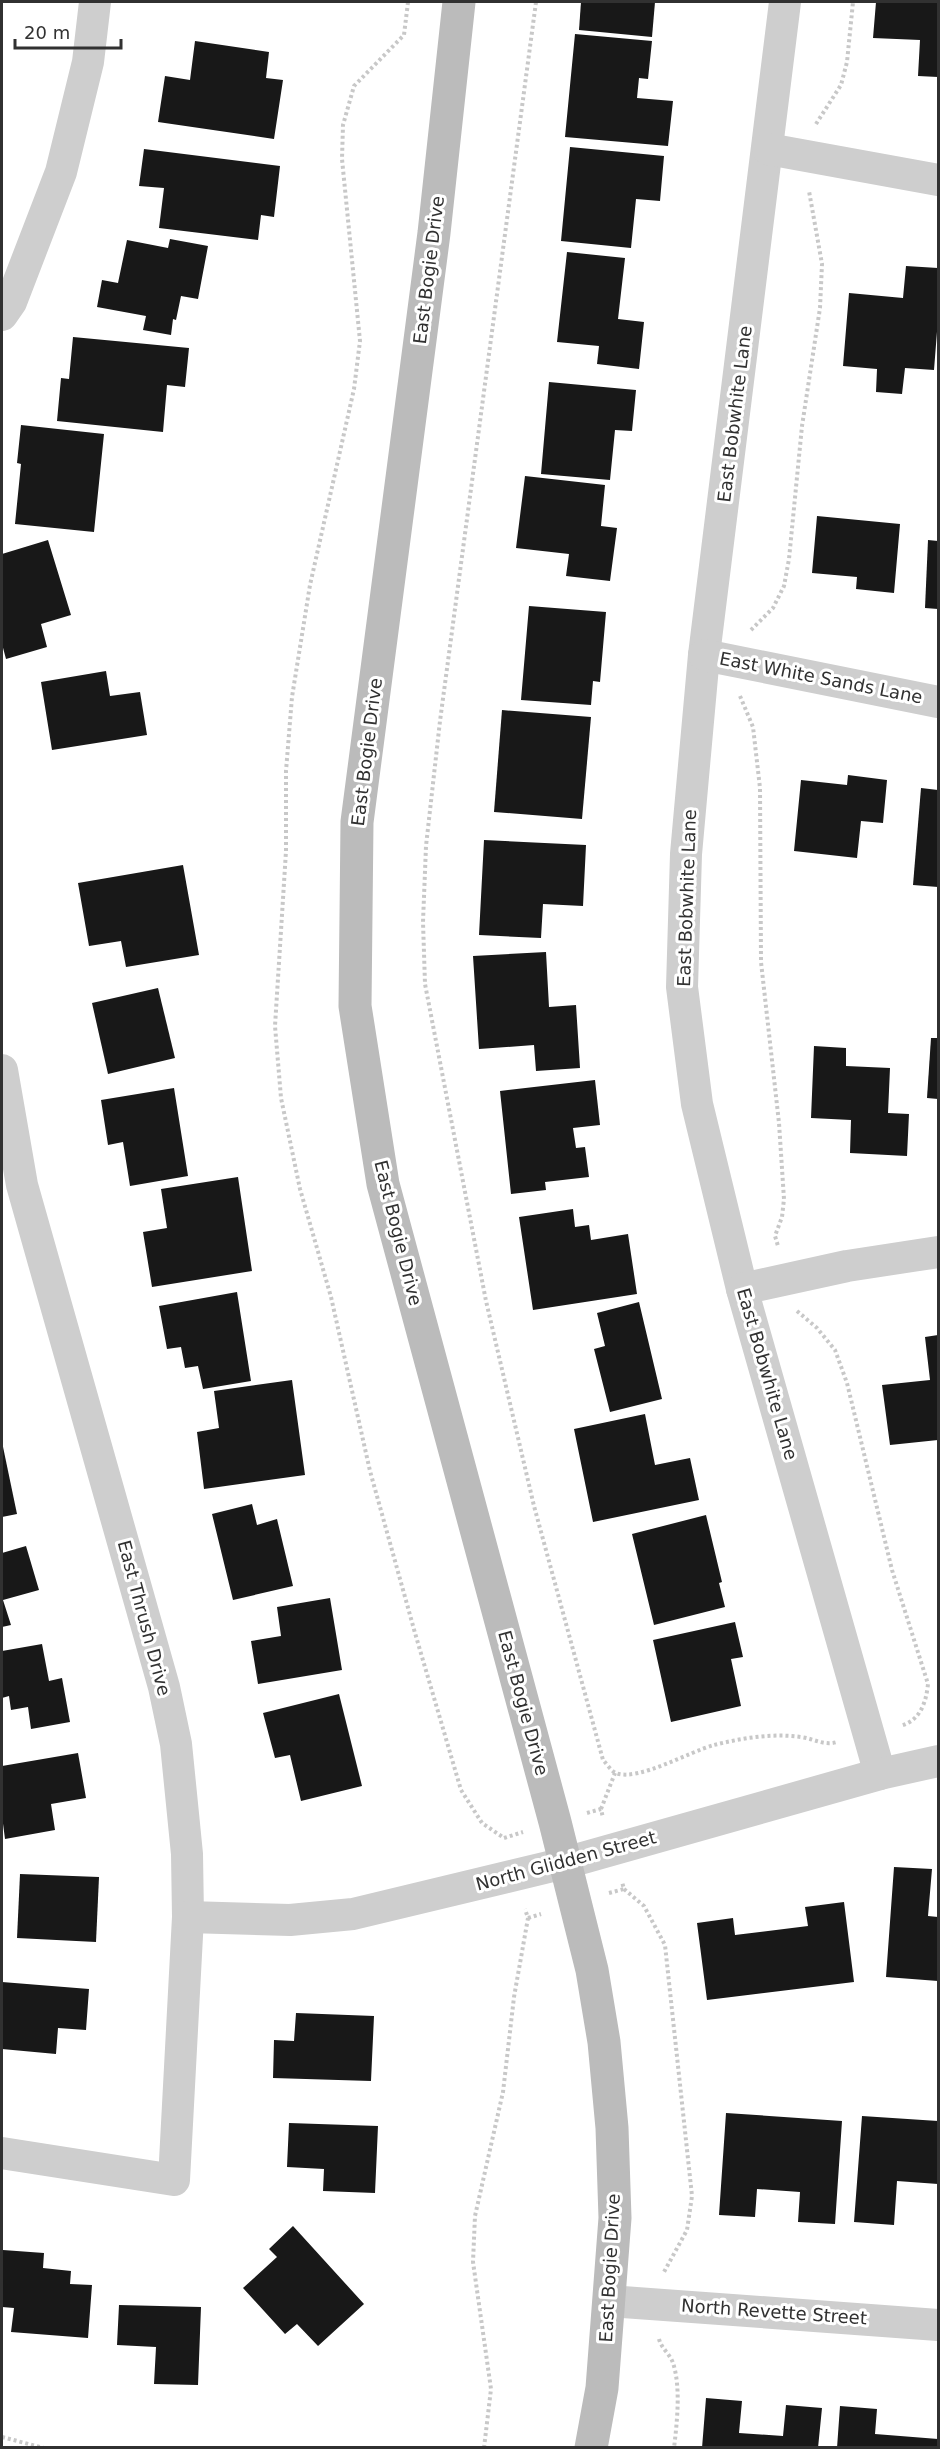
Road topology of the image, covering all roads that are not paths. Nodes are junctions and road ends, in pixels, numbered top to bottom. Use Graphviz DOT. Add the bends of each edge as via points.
graph roads {
  1 [pos="95,2"];
  2 [pos="459,2"];
  3 [pos="785,2"];
  4 [pos="768,149"];
  5 [pos="939,180"];
  6 [pos="2,315"];
  7 [pos="704,655"];
  8 [pos="939,702"];
  9 [pos="2,1070"];
  10 [pos="939,1252"];
  11 [pos="742,1289"];
  12 [pos="939,1761"];
  13 [pos="880,1774"];
  14 [pos="565,1863"];
  15 [pos="188,1917"];
  16 [pos="2,2153"];
  17 [pos="609,2301"];
  18 [pos="939,2325"];
  19 [pos="591,2448"];
  1 -- 6 [label="street" via="88,62 61,172 11,302"];
  2 -- 14 [label="street, East Bogie Drive" via="434,233 357,822 355,1006 383,1184"];
  3 -- 4 [label="street, East Bobwhite Lane"];
  4 -- 5 [label="street"];
  4 -- 7 [label="street, East Bobwhite Lane"];
  7 -- 8 [label="street, East White Sands Lane"];
  7 -- 11 [label="street, East Bobwhite Lane" via="686,854 682,987 698,1104"];
  9 -- 15 [label="street, East Thrush Drive" via="22,1185 164,1687 182,1799"];
  10 -- 11 [label="street" via="847,1266"];
  11 -- 13 [label="street, East Bobwhite Lane"];
  12 -- 13 [label="street, North Glidden Street"];
  13 -- 14 [label="street, North Glidden Street"];
  14 -- 15 [label="street, North Glidden Street" via="353,1914 290,1920"];
  14 -- 17 [label="street, East Bogie Drive" via="592,1970 604,2042 615,2218"];
  15 -- 16 [label="street, East Thrush Drive" via="174,2180"];
  17 -- 18 [label="street, North Revette Street"];
  17 -- 19 [label="street, East Bogie Drive" via="602,2388"];
}
